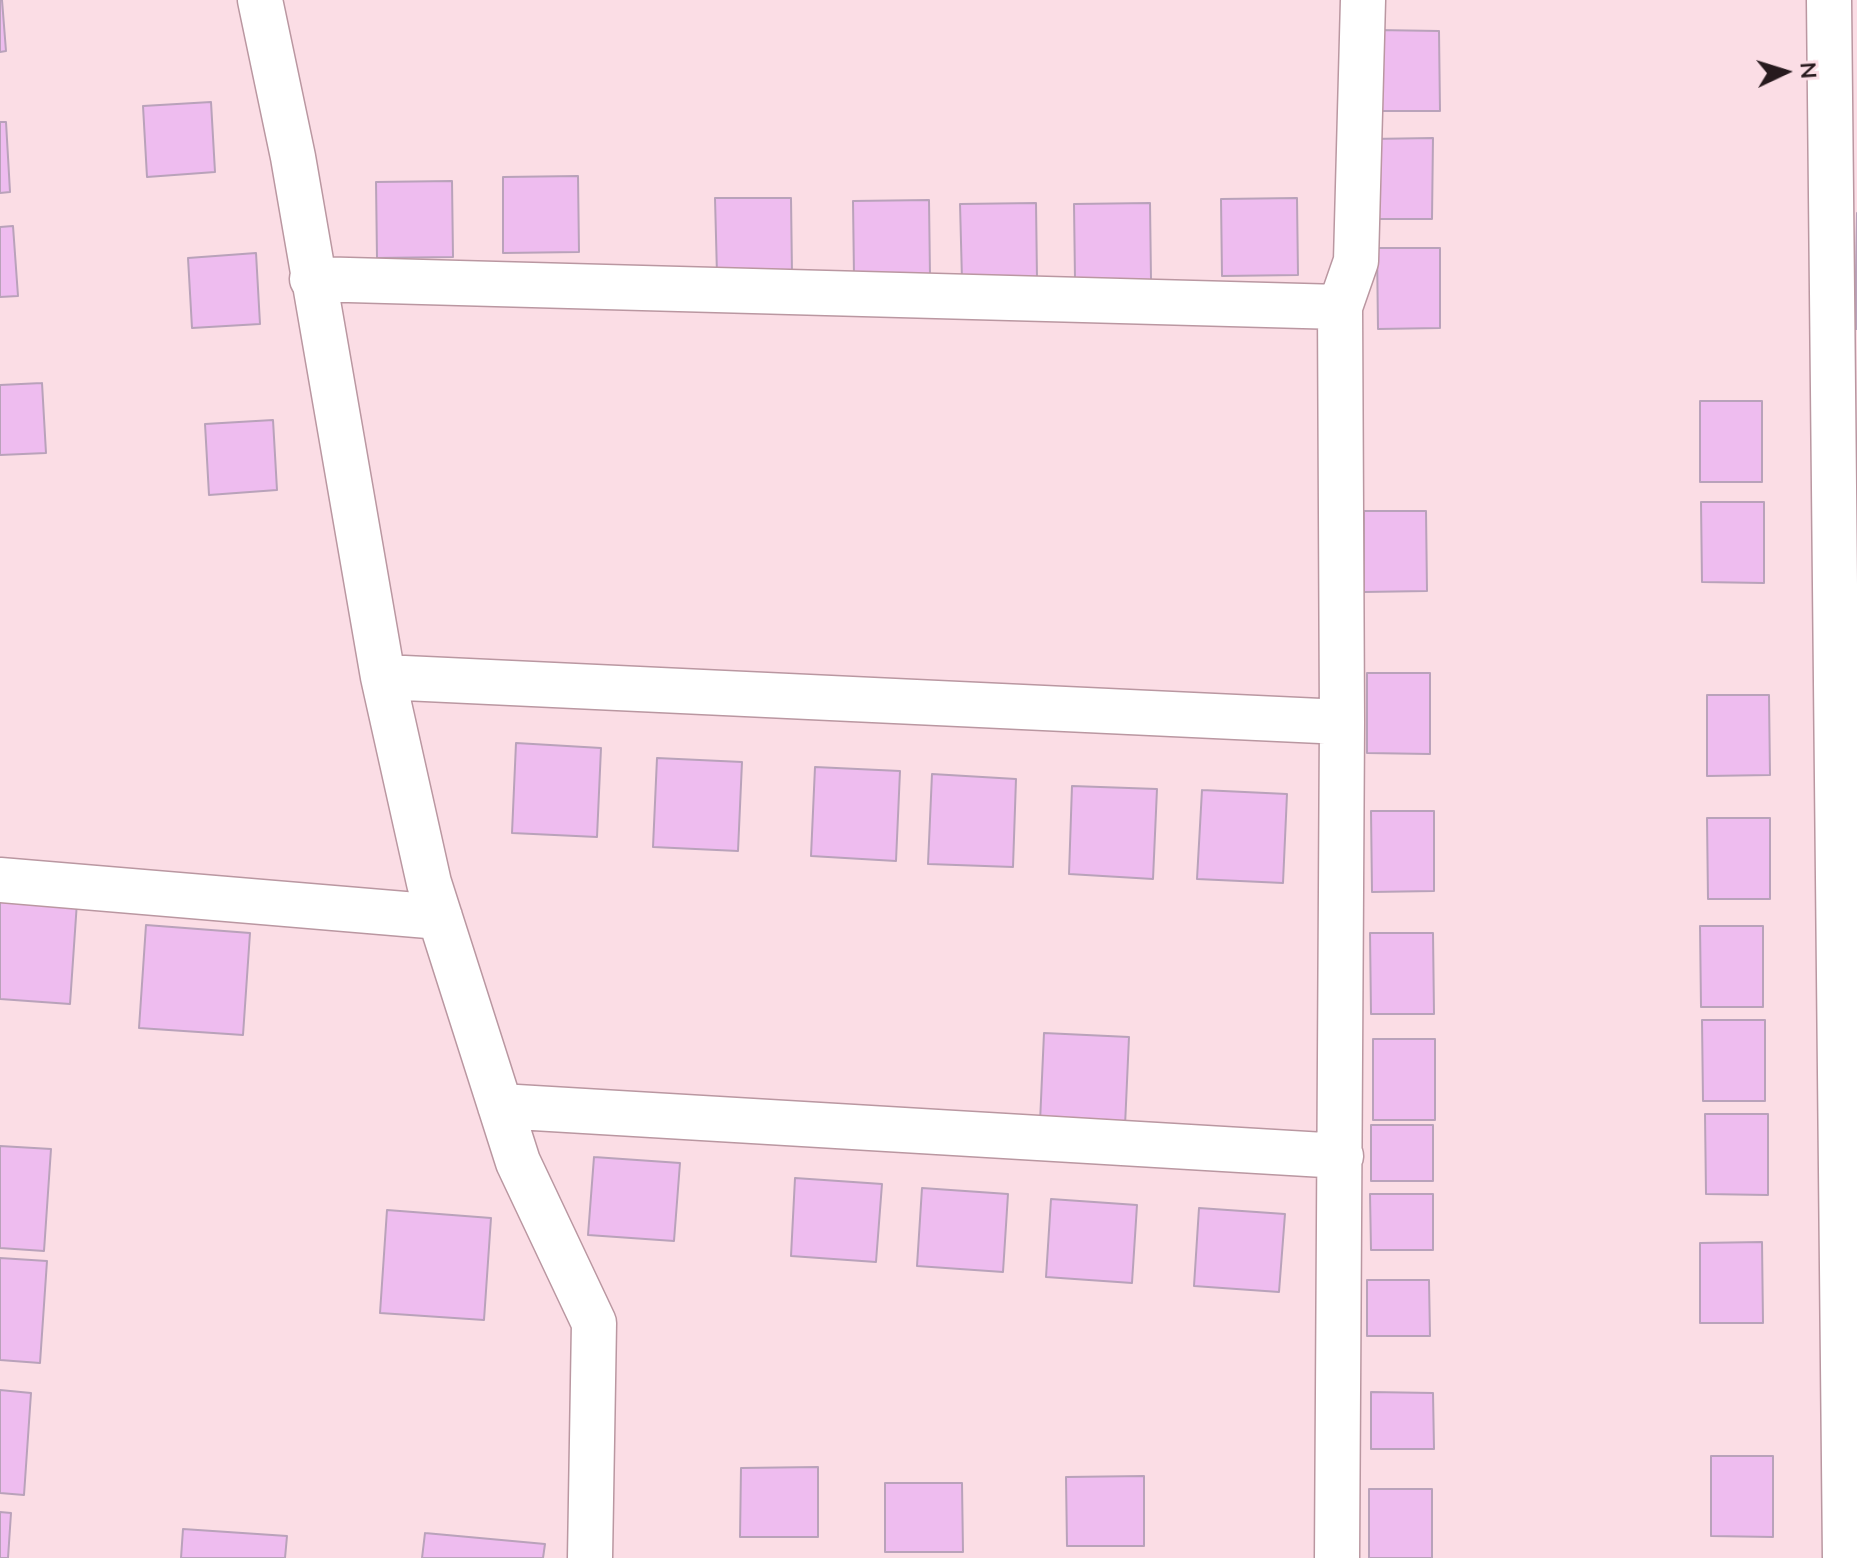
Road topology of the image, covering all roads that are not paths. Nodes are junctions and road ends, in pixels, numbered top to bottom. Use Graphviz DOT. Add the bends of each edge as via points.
graph roads {
  1 [pos="260,0"];
  2 [pos="1363,0"];
  3 [pos="1829,0"];
  4 [pos="312,279"];
  5 [pos="1340,307"];
  6 [pos="383,677"];
  7 [pos="1342,722"];
  8 [pos="0,880"];
  9 [pos="440,917"];
  10 [pos="500,1106"];
  11 [pos="1341,1156"];
  12 [pos="590,1558"];
  13 [pos="1337,1558"];
  14 [pos="1845,1558"];
  1 -- 4 [label="street"];
  2 -- 5 [label="street" via="1356,261"];
  3 -- 14 [label="street"];
  4 -- 5 [label="street"];
  4 -- 6 [label="street"];
  5 -- 7 [label="street"];
  6 -- 7 [label="street"];
  6 -- 9 [label="street"];
  7 -- 11 [label="street"];
  8 -- 9 [label="street"];
  9 -- 10 [label="street"];
  10 -- 11 [label="street"];
  10 -- 12 [label="street" via="518,1162 594,1323"];
  11 -- 13 [label="street"];
}
